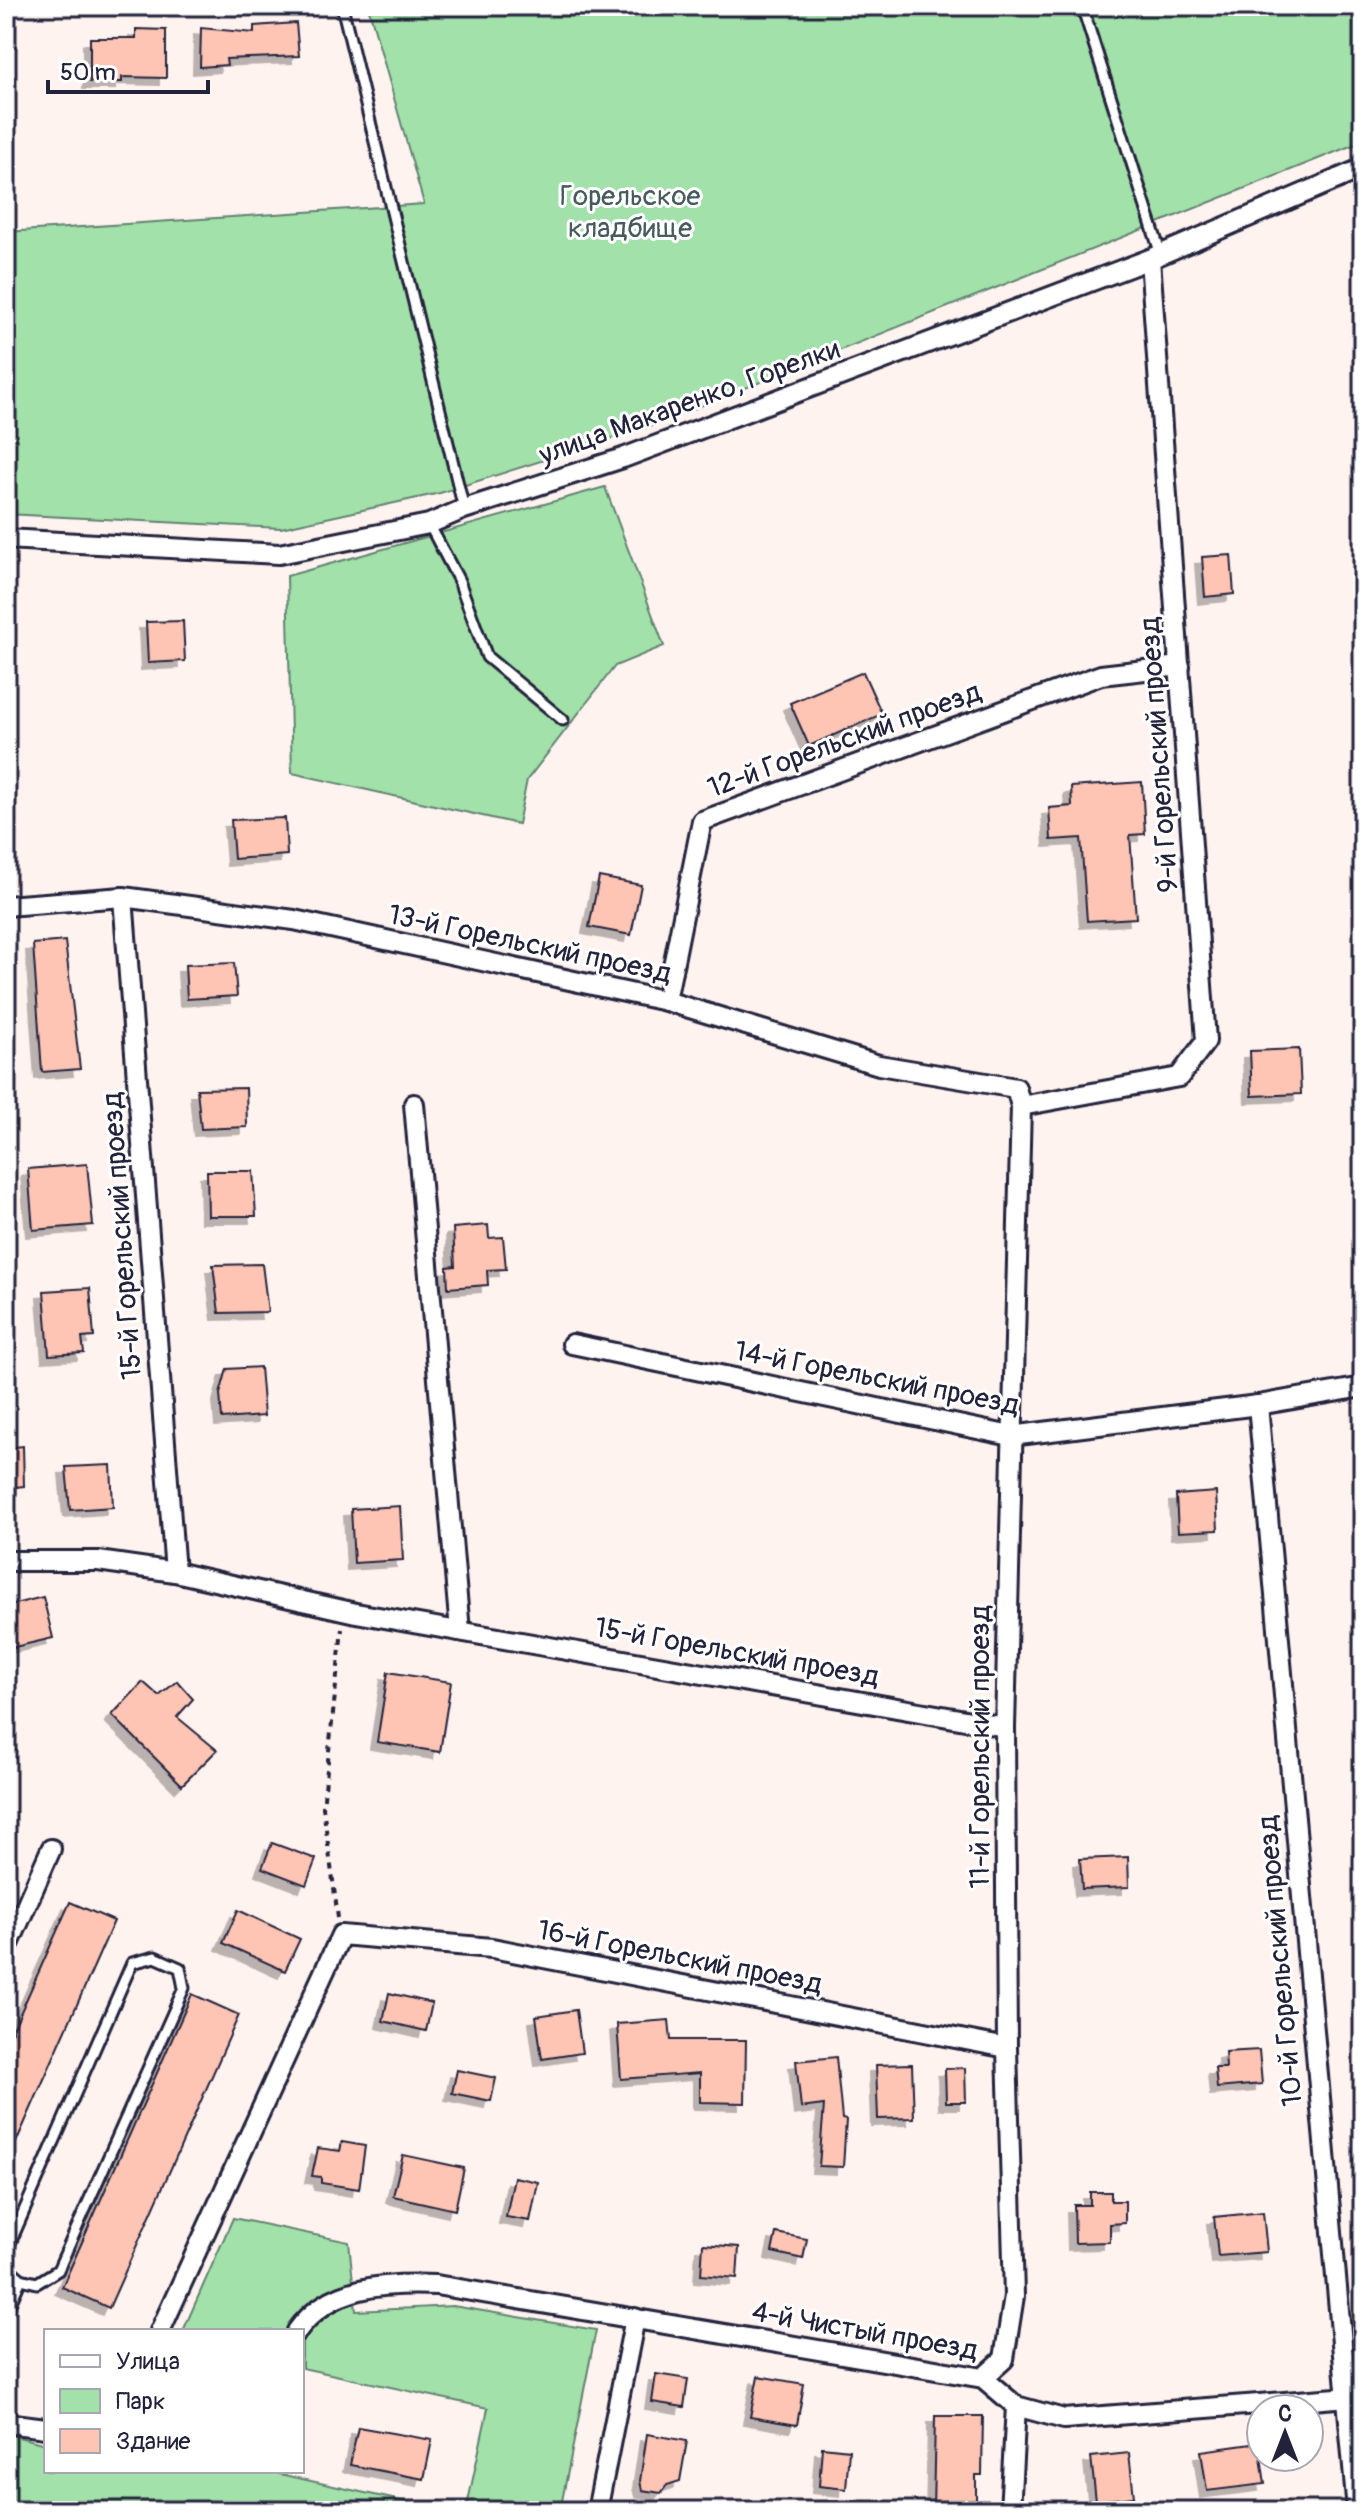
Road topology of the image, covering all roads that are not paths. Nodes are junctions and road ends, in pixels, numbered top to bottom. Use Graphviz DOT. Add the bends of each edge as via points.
graph roads {
  1 [pos="342,6"];
  2 [pos="1082,6"];
  3 [pos="1363,168"];
  4 [pos="1155,257"];
  5 [pos="464,509"];
  6 [pos="429,524"];
  7 [pos="6,539"];
  8 [pos="1180,666"];
  9 [pos="563,720"];
  10 [pos="123,897"];
  11 [pos="6,906"];
  12 [pos="666,1001"];
  13 [pos="414,1104"];
  14 [pos="1021,1106"];
  15 [pos="572,1344"];
  16 [pos="1363,1387"];
  17 [pos="1258,1405"];
  18 [pos="1011,1436"];
  19 [pos="6,1561"];
  20 [pos="175,1572"];
  21 [pos="460,1631"];
  22 [pos="1005,1727"];
  23 [pos="51,1849"];
  24 [pos="6,1951"];
  25 [pos="1007,2048"];
  26 [pos="21,2279"];
  27 [pos="6,2313"];
  28 [pos="635,2318"];
  29 [pos="161,2329"];
  30 [pos="298,2329"];
  31 [pos="983,2378"];
  32 [pos="1354,2396"];
  33 [pos="1016,2406"];
  34 [pos="6,2423"];
  35 [pos="44,2428"];
  36 [pos="597,2511"];
  37 [pos="1010,2511"];
  38 [pos="1357,2511"];
  1 -- 5 [label="lane"];
  2 -- 4 [label="lane"];
  3 -- 4 [label="street, улица Макаренко, Горелки"];
  4 -- 5 [label="street, улица Макаренко, Горелки" via="623,458"];
  4 -- 8 [label="street, 9-й Горельский проезд"];
  5 -- 6 [label="street, улица Макаренко, Горелки"];
  6 -- 7 [label="street, улица Макаренко, Горелки" via="279,554"];
  6 -- 9 [label="lane" via="459,581 487,657"];
  8 -- 12 [label="street, 12-й Горельский проезд" via="1101,675 702,821"];
  8 -- 14 [label="street, 9-й Горельский проезд" via="1206,1041 1179,1077"];
  10 -- 11 [label="street, 13-й Горельский проезд"];
  10 -- 12 [label="street, 13-й Горельский проезд" via="294,920"];
  10 -- 20 [label="street, 15-й Горельский проезд"];
  12 -- 14 [label="street, 13-й Горельский проезд" via="879,1065 1016,1088"];
  13 -- 21 [label="street"];
  14 -- 18 [label="street, 11-й Горельский проезд"];
  15 -- 18 [label="street, 14-й Горельский проезд"];
  16 -- 17 [label="street, 14-й Горельский проезд"];
  17 -- 18 [label="street, 14-й Горельский проезд"];
  17 -- 32 [label="street, 10-й Горельский проезд"];
  18 -- 22 [label="street, 11-й Горельский проезд"];
  19 -- 20 [label="street, 15-й Горельский проезд" via="98,1561"];
  20 -- 21 [label="street, 15-й Горельский проезд"];
  21 -- 22 [label="street, 15-й Горельский проезд"];
  22 -- 25 [label="street, 11-й Горельский проезд"];
  23 -- 24 [label="street"];
  25 -- 29 [label="street, 16-й Горельский проезд" via="492,1948 341,1935"];
  25 -- 31 [label="street, 11-й Горельский проезд" via="1014,2296 1004,2359"];
  26 -- 26 [label="lane" via="37,2283 58,2270 184,1988 180,1968 155,1957 132,1963 7,2250 7,2267"];
  26 -- 27 [label="lane"];
  28 -- 30 [label="street, 4-й Чистый проезд" via="436,2285 386,2283 340,2295"];
  28 -- 31 [label="street, 4-й Чистый проезд"];
  28 -- 36 [label="street"];
  31 -- 33 [label="street, 4-й Чистый проезд"];
  32 -- 33 [label="street, 4-й Чистый проезд" via="1064,2419"];
  32 -- 38 [label="street, 10-й Горельский проезд"];
  33 -- 37 [label="street"];
  34 -- 35 [label="street"];
}
